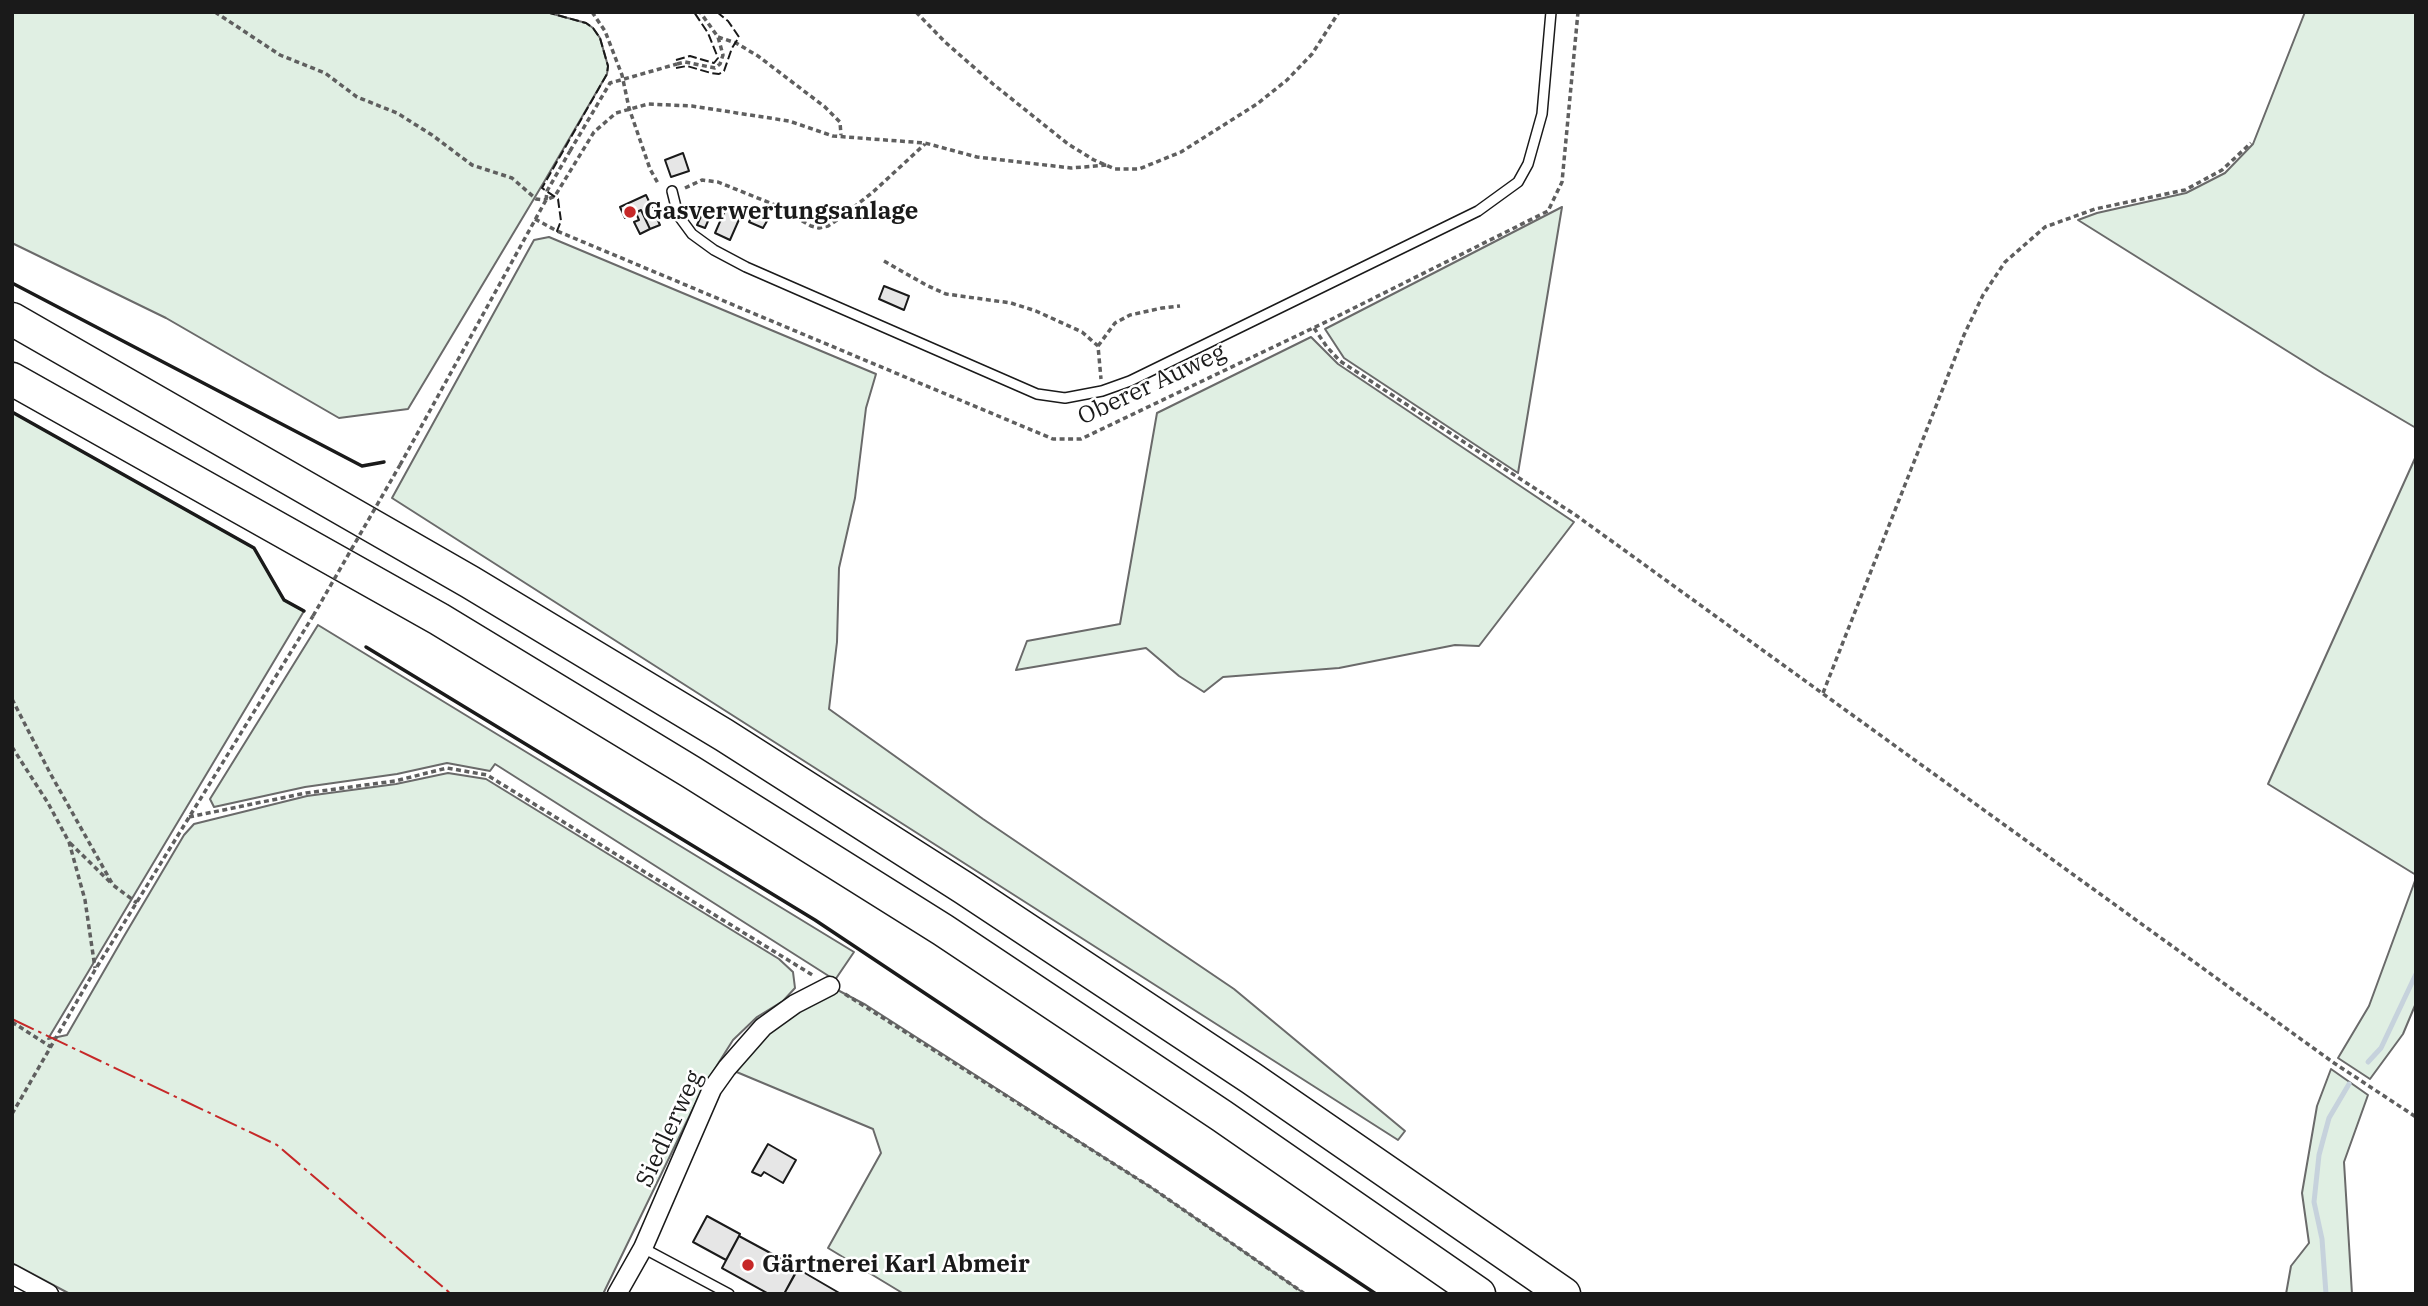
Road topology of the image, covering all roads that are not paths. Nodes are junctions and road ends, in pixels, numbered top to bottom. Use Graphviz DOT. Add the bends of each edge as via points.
graph roads {
  1 [pos="1551,12"];
  2 [pos="672,191"];
  3 [pos="12,319"];
  4 [pos="12,379"];
  5 [pos="830,986"];
  6 [pos="642,1248"];
  7 [pos="12,1274"];
  8 [pos="49,1294"];
  9 [pos="617,1294"];
  10 [pos="729,1294"];
  11 [pos="1479,1294"];
  12 [pos="1564,1294"];
  1 -- 2 [label="lane" via="1542,114 1518,182 1478,211 1102,391 1065,398 1037,394 746,267 692,234 678,215"];
  3 -- 12 [label="highway" via="470,582 735,743 1239,1070"];
  4 -- 11 [label="highway" via="439,619 691,772 966,946"];
  5 -- 6 [label="street, Siedlerweg" via="763,1027 727,1068 712,1089"];
  6 -- 9 [label="street, Siedlerweg"];
  6 -- 10 [label="lane"];
  7 -- 8 [label="street"];
}
